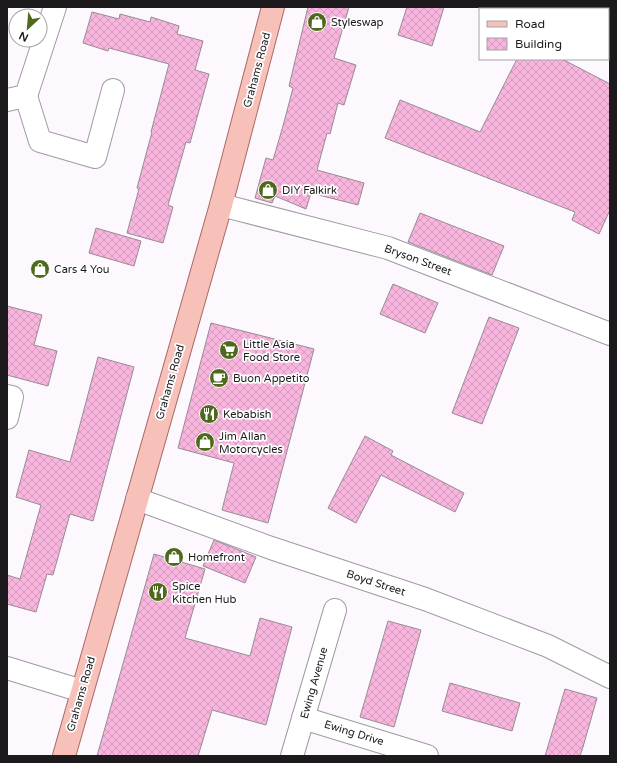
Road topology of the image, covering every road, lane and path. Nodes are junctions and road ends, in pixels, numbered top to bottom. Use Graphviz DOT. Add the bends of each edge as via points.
graph roads {
  1 [pos="55,7"];
  2 [pos="273,7"];
  3 [pos="113,90"];
  4 [pos="17,98"];
  5 [pos="221,205"];
  6 [pos="610,334"];
  7 [pos="7,396"];
  8 [pos="7,418"];
  9 [pos="137,499"];
  10 [pos="335,610"];
  11 [pos="7,668"];
  12 [pos="610,677"];
  13 [pos="82,691"];
  14 [pos="303,718"];
  15 [pos="64,756"];
  16 [pos="292,756"];
  17 [pos="427,756"];
  1 -- 4 [label="street"];
  2 -- 5 [label="main road, Grahams Road"];
  3 -- 4 [label="street" via="95,157 40,141"];
  5 -- 6 [label="street, Bryson Street" via="388,248"];
  5 -- 9 [label="main road, Grahams Road"];
  7 -- 8 [label="street" via="12,397"];
  9 -- 12 [label="street, Boyd Street" via="271,548 425,599 548,646"];
  9 -- 13 [label="main road, Grahams Road"];
  10 -- 14 [label="street, Ewing Avenue"];
  11 -- 13 [label="street"];
  13 -- 15 [label="main road, Grahams Road"];
  14 -- 16 [label="street, Ewing Avenue"];
  14 -- 17 [label="street, Ewing Drive"];
}
